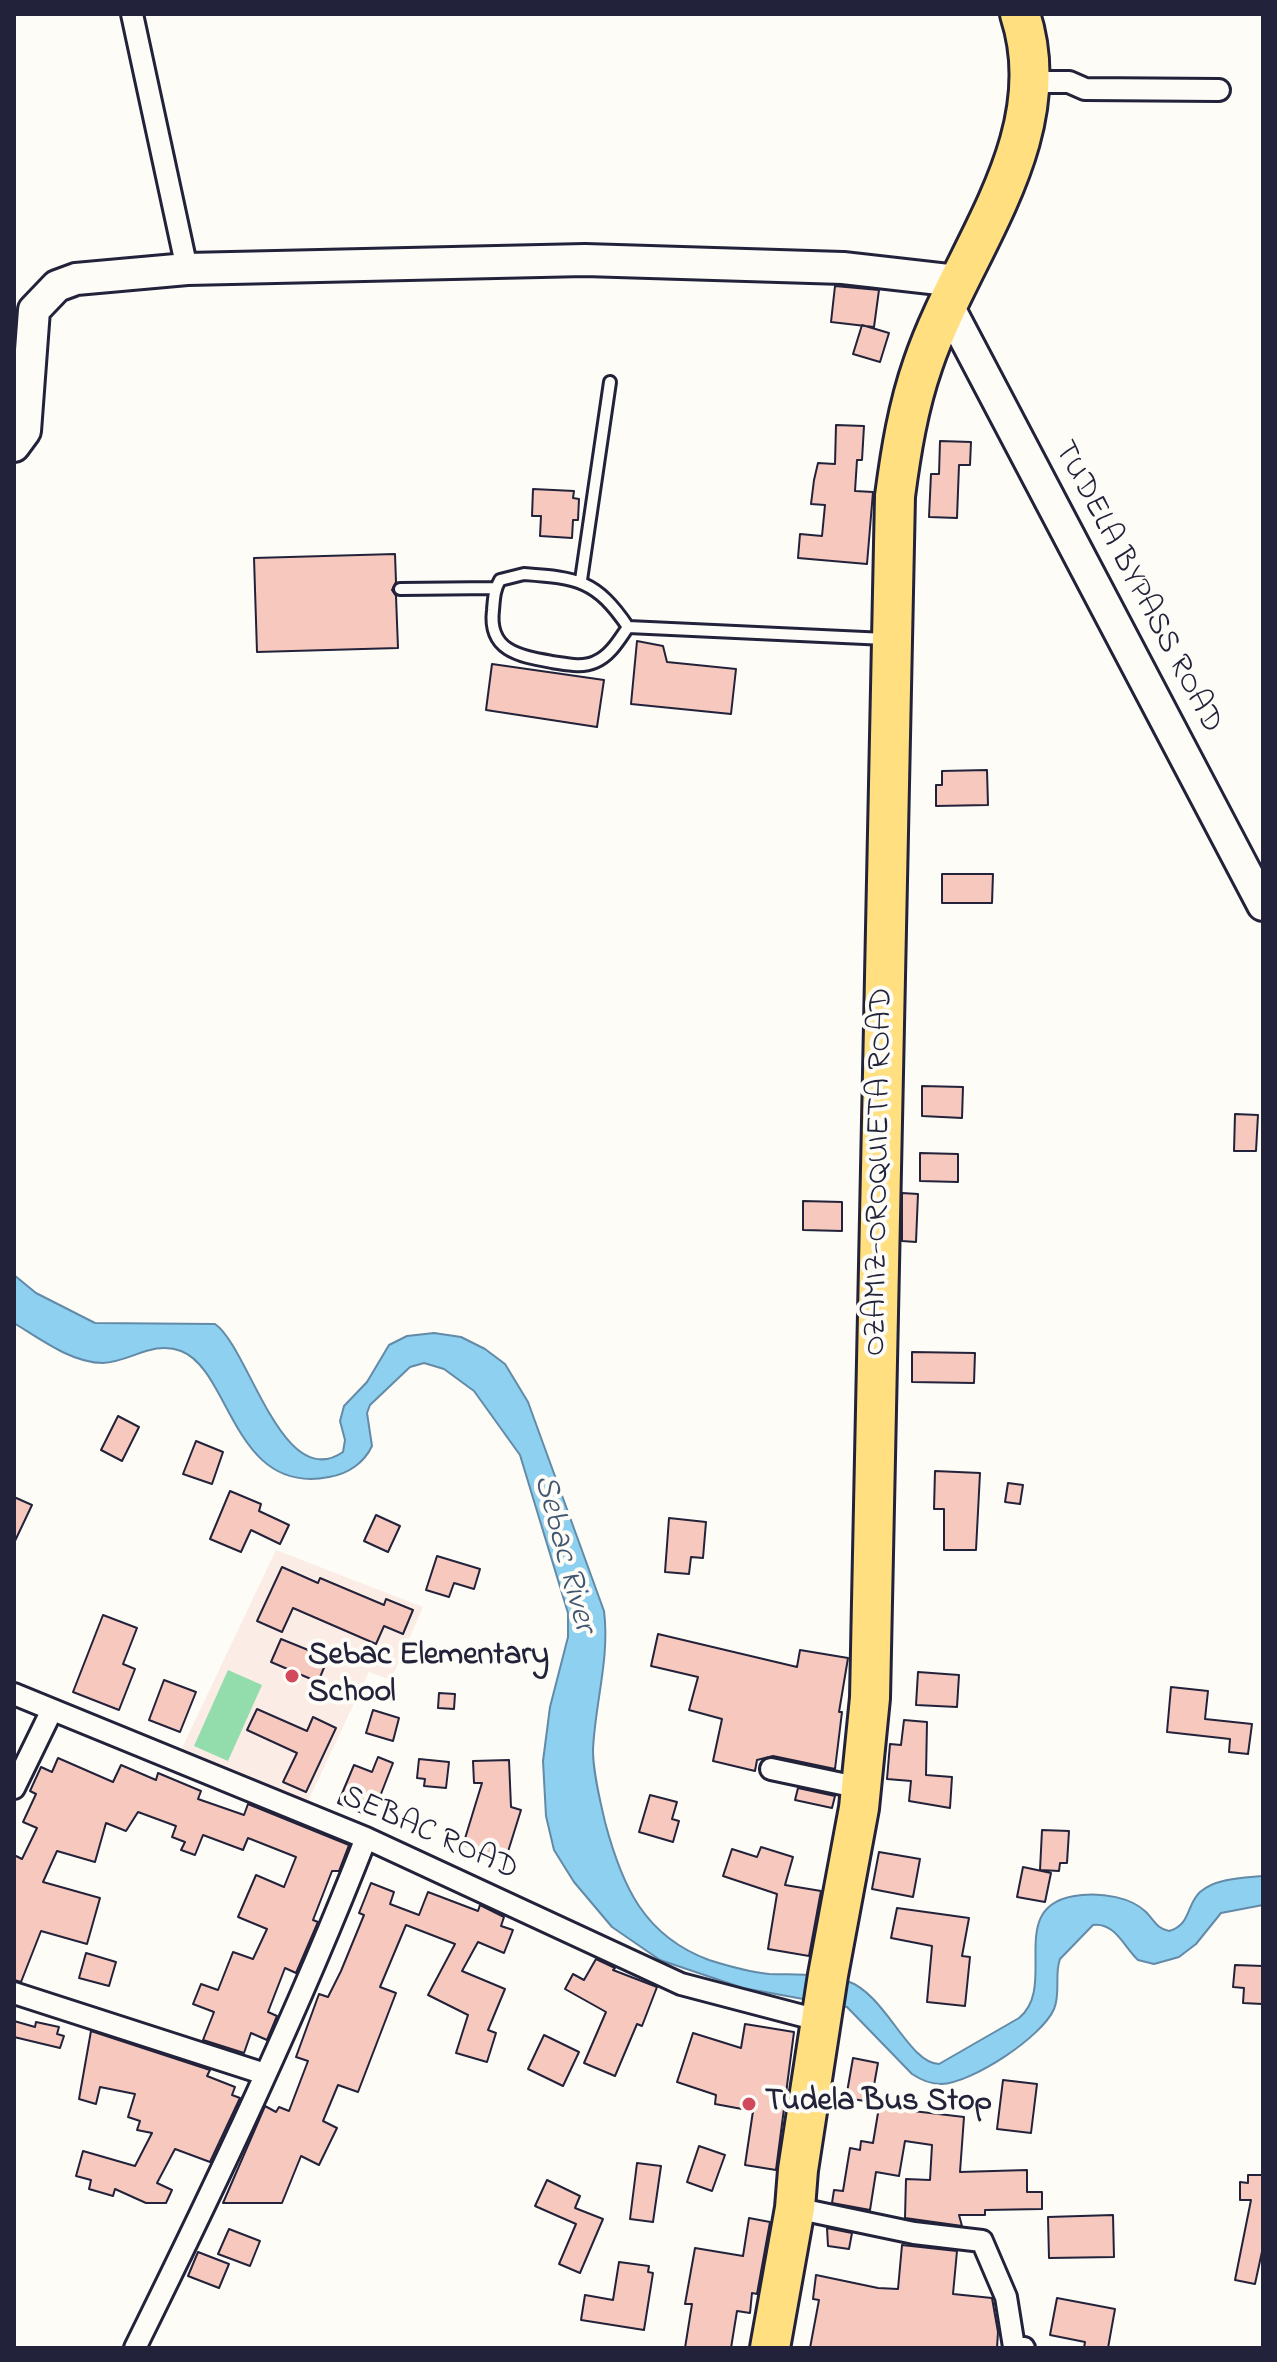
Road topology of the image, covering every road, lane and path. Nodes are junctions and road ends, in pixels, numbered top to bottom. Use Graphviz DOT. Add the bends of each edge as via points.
graph roads {
  1 [pos="132,14"];
  2 [pos="1020,14"];
  3 [pos="1030,82"];
  4 [pos="1219,90"];
  5 [pos="187,269"];
  6 [pos="952,292"];
  7 [pos="610,382"];
  8 [pos="14,446"];
  9 [pos="581,580"];
  10 [pos="495,588"];
  11 [pos="400,589"];
  12 [pos="628,627"];
  13 [pos="892,639"];
  14 [pos="1263,905"];
  15 [pos="14,1694"];
  16 [pos="52,1710"];
  17 [pos="771,1769"];
  18 [pos="14,1788"];
  19 [pos="861,1788"];
  20 [pos="366,1838"];
  21 [pos="14,1993"];
  22 [pos="825,2002"];
  23 [pos="265,2074"];
  24 [pos="795,2208"];
  25 [pos="135,2348"];
  26 [pos="770,2348"];
  27 [pos="1024,2348"];
  1 -- 5 [label="street"];
  2 -- 3 [label="highway, OZAMIZ-OROQUIETA ROAD"];
  3 -- 4 [label="street" via="1069,82 1085,89"];
  3 -- 6 [label="highway, OZAMIZ-OROQUIETA ROAD" via="1027,120 1013,165"];
  5 -- 6 [label="street" via="585,260 843,268"];
  5 -- 8 [label="street" via="76,279 44,296 30,329 25,431"];
  6 -- 13 [label="highway, OZAMIZ-OROQUIETA ROAD" via="922,365 903,441 895,496"];
  6 -- 14 [label="street, TUDELA BYPASS ROAD"];
  7 -- 9 [label="lane"];
  9 -- 10 [label="lane" via="509,575"];
  9 -- 12 [label="lane" via="611,602"];
  10 -- 11 [label="lane"];
  10 -- 12 [label="lane" via="493,632 517,656 592,664 609,653"];
  12 -- 13 [label="lane"];
  13 -- 19 [label="highway, OZAMIZ-OROQUIETA ROAD" via="870,1698"];
  15 -- 16 [label="street, SEBAC ROAD"];
  16 -- 18 [label="street"];
  16 -- 20 [label="street, SEBAC ROAD"];
  17 -- 19 [label="street"];
  19 -- 22 [label="highway, OZAMIZ-OROQUIETA ROAD"];
  20 -- 22 [label="street, SEBAC ROAD" via="681,1984"];
  20 -- 23 [label="street"];
  21 -- 23 [label="street"];
  22 -- 24 [label="highway, OZAMIZ-OROQUIETA ROAD"];
  23 -- 25 [label="street"];
  24 -- 26 [label="highway, OZAMIZ-OROQUIETA ROAD"];
  24 -- 27 [label="street" via="982,2241 1006,2297 1014,2347"];
}
